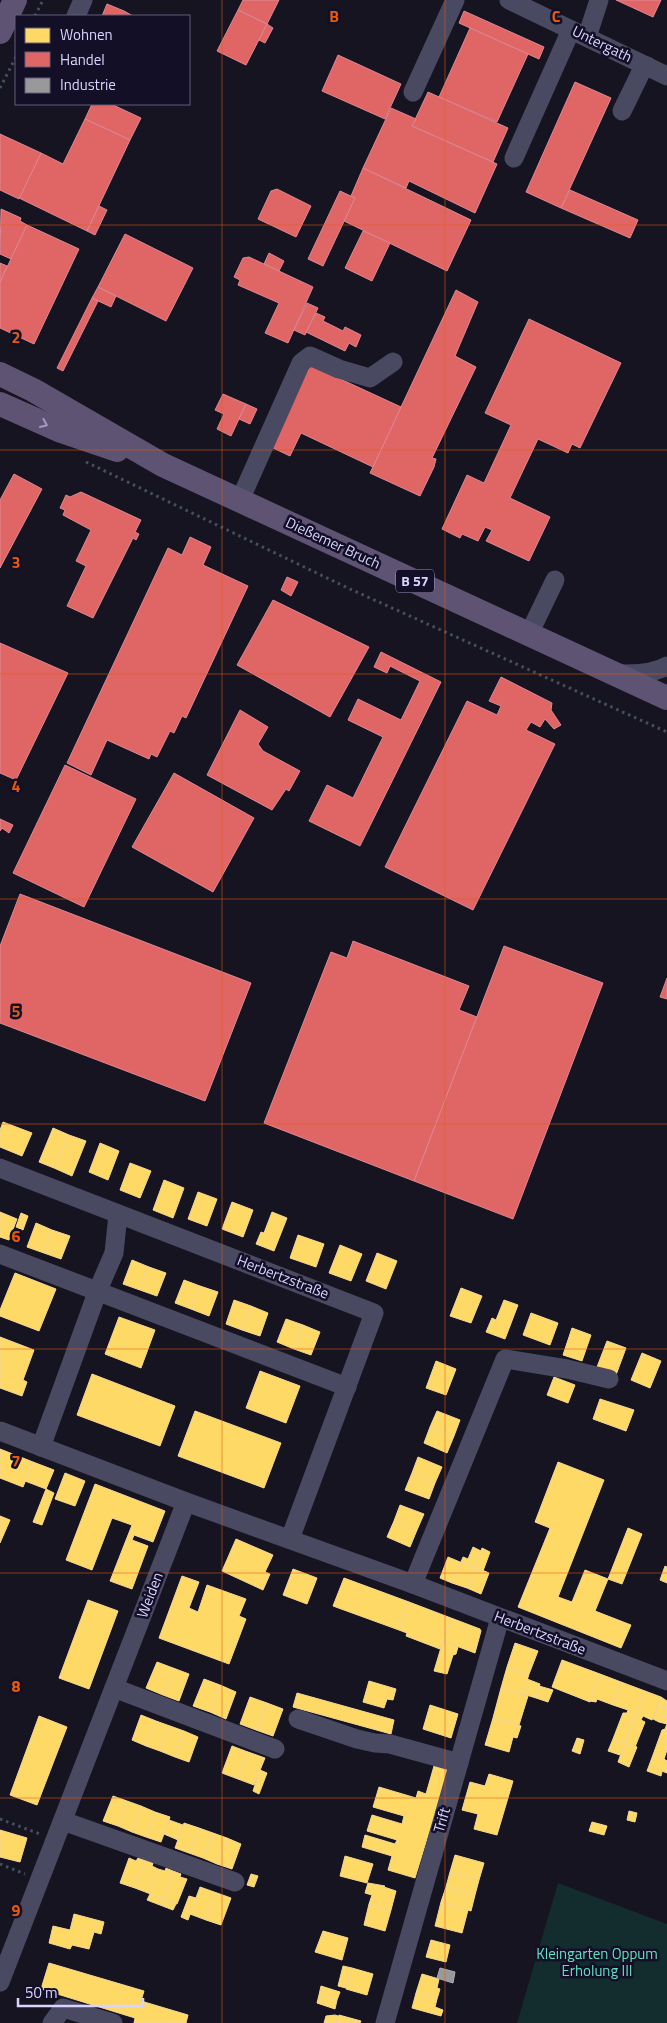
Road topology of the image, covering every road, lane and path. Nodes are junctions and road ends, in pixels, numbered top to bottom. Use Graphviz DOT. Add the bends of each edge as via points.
graph roads {
  1 [pos="15,0"];
  2 [pos="42,0"];
  3 [pos="83,0"];
  4 [pos="455,0"];
  5 [pos="509,0"];
  6 [pos="599,0"];
  7 [pos="533,5"];
  8 [pos="35,15"];
  9 [pos="76,15"];
  10 [pos="0,32"];
  11 [pos="579,33"];
  12 [pos="15,58"];
  13 [pos="647,66"];
  14 [pos="667,76"];
  15 [pos="0,88"];
  16 [pos="413,92"];
  17 [pos="622,111"];
  18 [pos="514,158"];
  19 [pos="393,362"];
  20 [pos="0,374"];
  21 [pos="0,404"];
  22 [pos="84,461"];
  23 [pos="163,465"];
  24 [pos="240,500"];
  25 [pos="555,580"];
  26 [pos="529,634"];
  27 [pos="667,666"];
  28 [pos="616,674"];
  29 [pos="663,693"];
  30 [pos="667,732"];
  31 [pos="0,1168"];
  32 [pos="118,1214"];
  33 [pos="0,1254"];
  34 [pos="98,1290"];
  35 [pos="609,1379"];
  36 [pos="347,1386"];
  37 [pos="0,1431"];
  38 [pos="41,1447"];
  39 [pos="186,1502"];
  40 [pos="290,1539"];
  41 [pos="413,1584"];
  42 [pos="500,1618"];
  43 [pos="667,1681"];
  44 [pos="114,1688"];
  45 [pos="298,1719"];
  46 [pos="275,1749"];
  47 [pos="458,1763"];
  48 [pos="0,1818"];
  49 [pos="62,1820"];
  50 [pos="55,1840"];
  51 [pos="0,1864"];
  52 [pos="40,1880"];
  53 [pos="235,1882"];
  54 [pos="0,1982"];
  55 [pos="52,2023"];
  56 [pos="114,2023"];
  57 [pos="385,2023"];
  1 -- 10 [label="main road"];
  2 -- 8 [label="path"];
  3 -- 9 [label="street"];
  4 -- 16 [label="street"];
  5 -- 7 [label="street, Untergath"];
  6 -- 11 [label="street"];
  7 -- 11 [label="street, Untergath"];
  11 -- 13 [label="street, Untergath"];
  11 -- 18 [label="street"];
  12 -- 15 [label="path"];
  13 -- 14 [label="street, Untergath"];
  13 -- 17 [label="street"];
  19 -- 24 [label="street" via="370,378 310,356 301,363"];
  20 -- 23 [label="main road, Dießemer Bruch / B 57"];
  21 -- 23 [label="main road, Dießemer Bruch / B 57, one-way" via="61,431"];
  22 -- 30 [label="path" via="350,589"];
  23 -- 24 [label="main road, Dießemer Bruch / B 57"];
  24 -- 26 [label="main road, Dießemer Bruch / B 57"];
  25 -- 26 [label="street"];
  26 -- 28 [label="main road, Dießemer Bruch / B 57"];
  27 -- 28 [label="street" via="645,674"];
  28 -- 29 [label="main road, Dießemer Bruch / B 57"];
  31 -- 32 [label="street, Herbertzstraße"];
  32 -- 34 [label="street" via="114,1253"];
  32 -- 36 [label="street, Herbertzstraße" via="374,1312"];
  33 -- 34 [label="street"];
  34 -- 36 [label="street"];
  34 -- 38 [label="street"];
  35 -- 41 [label="street" via="505,1359"];
  36 -- 40 [label="street, Herbertzstraße"];
  37 -- 38 [label="street, Herbertzstraße"];
  38 -- 39 [label="street, Herbertzstraße"];
  39 -- 40 [label="street, Herbertzstraße"];
  39 -- 44 [label="street, Weiden"];
  40 -- 41 [label="street, Herbertzstraße"];
  41 -- 42 [label="street, Herbertzstraße"];
  42 -- 43 [label="street, Herbertzstraße"];
  42 -- 47 [label="street, Trift"];
  44 -- 46 [label="street"];
  44 -- 49 [label="street, Weiden"];
  45 -- 47 [label="street" via="357,1739 390,1744"];
  47 -- 57 [label="street, Trift"];
  48 -- 50 [label="path"];
  49 -- 50 [label="street, Weiden"];
  49 -- 53 [label="street"];
  50 -- 52 [label="street, Weiden"];
  51 -- 52 [label="path"];
  52 -- 54 [label="street, Weiden"];
  55 -- 56 [label="street" via="64,2008"];
}
